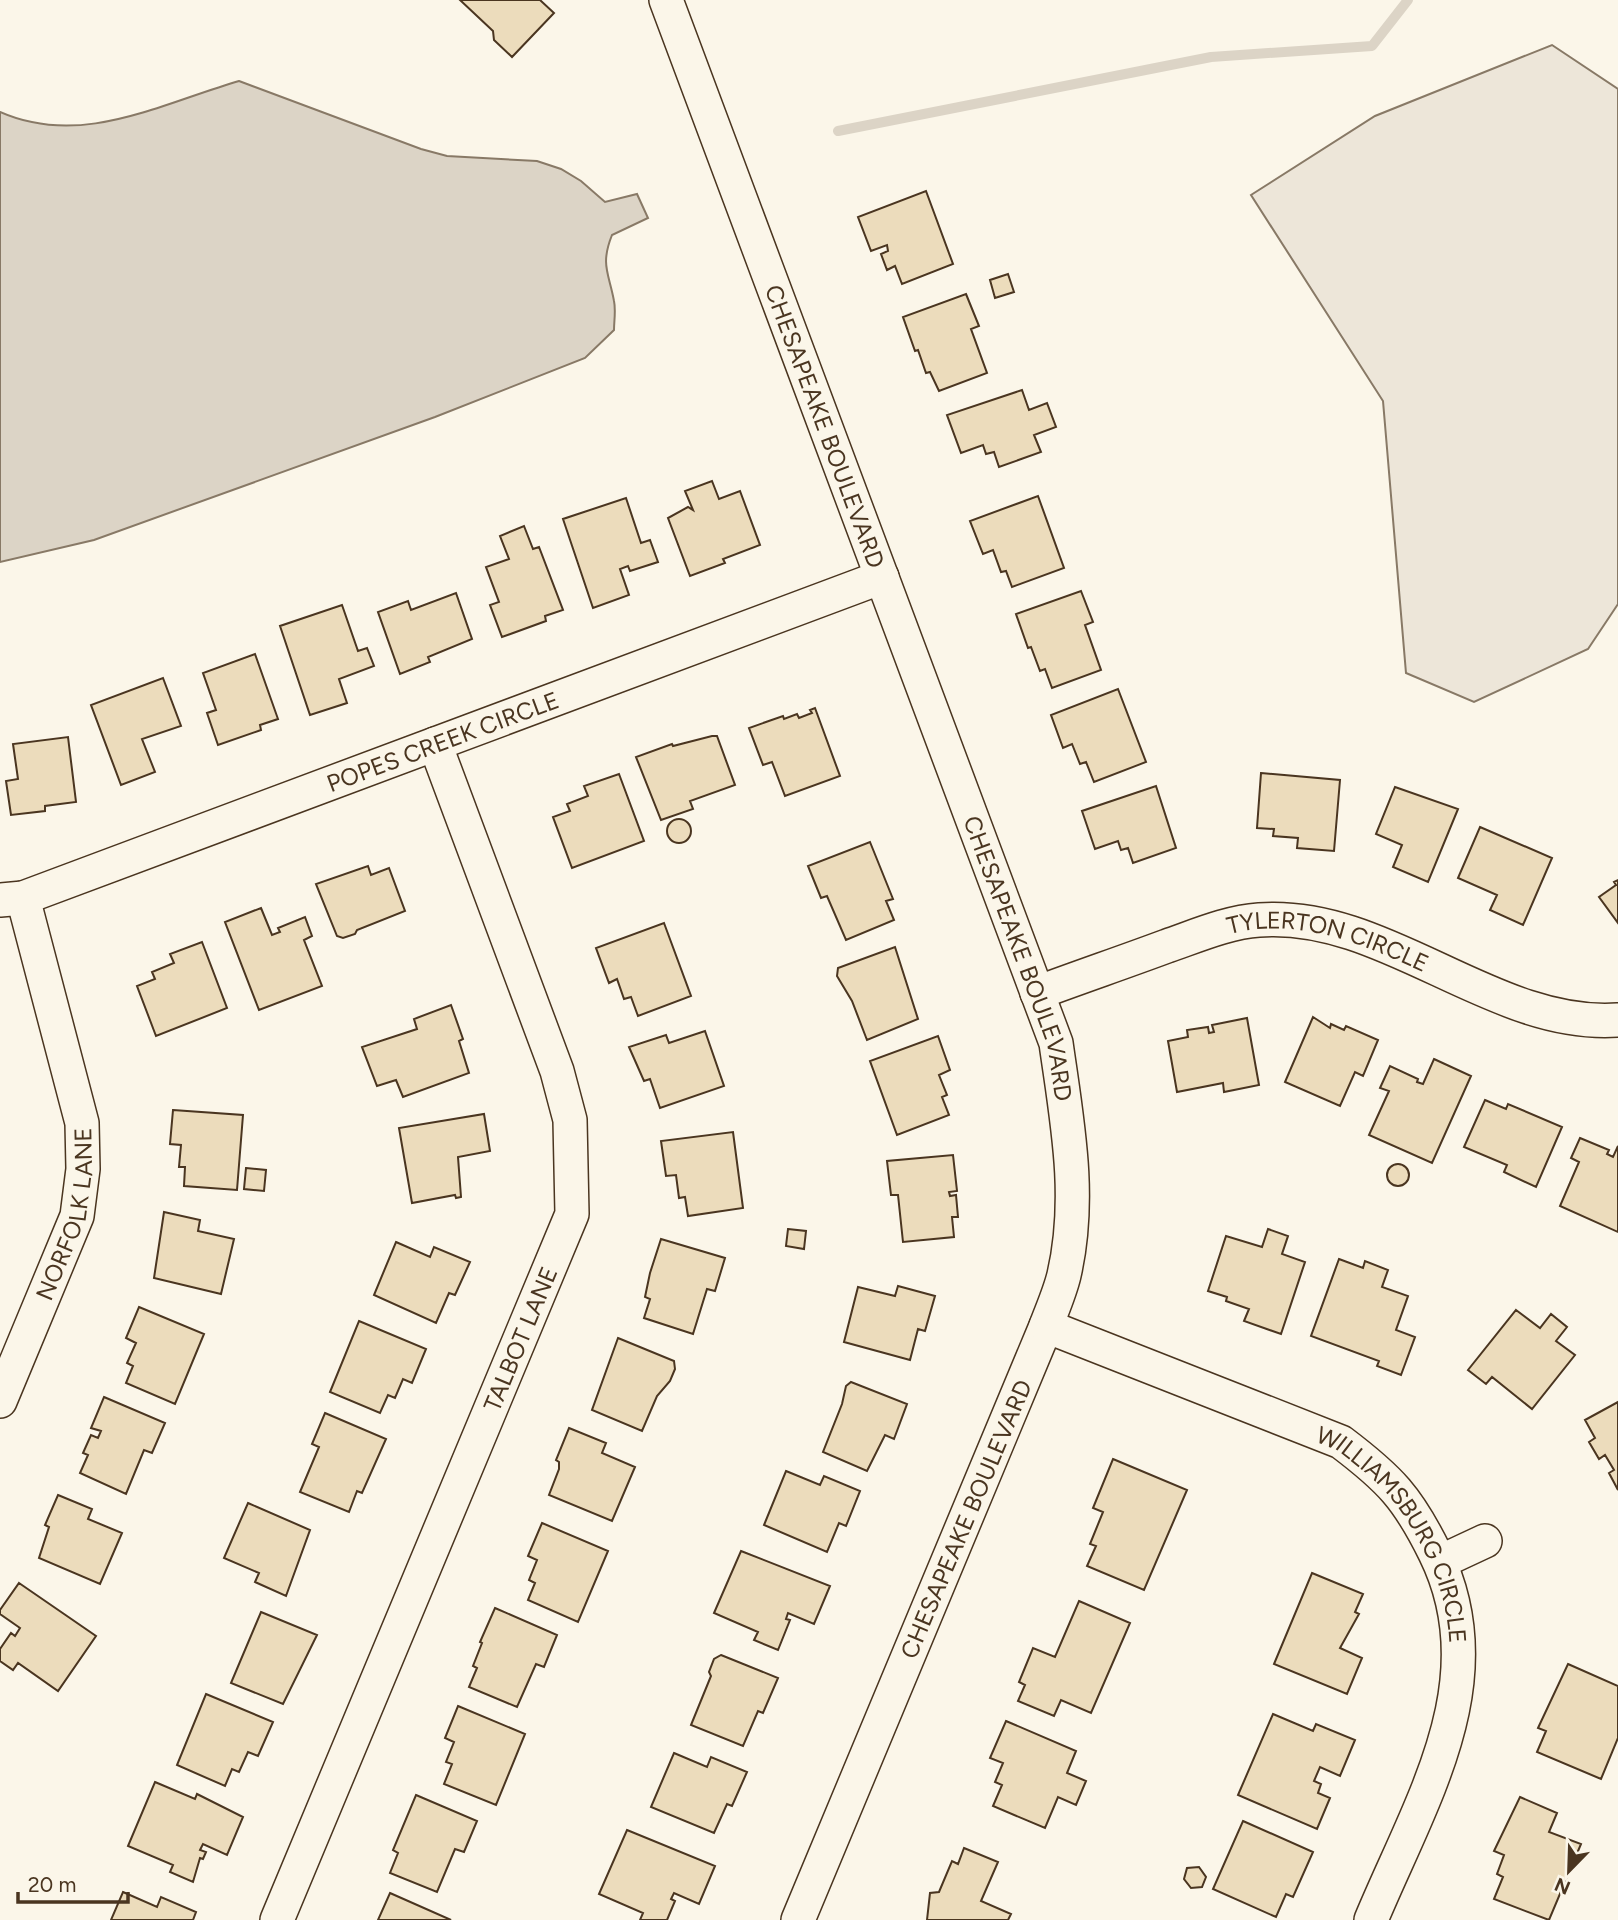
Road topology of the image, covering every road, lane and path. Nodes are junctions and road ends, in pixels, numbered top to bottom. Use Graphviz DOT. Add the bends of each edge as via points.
graph roads {
  1 [pos="666,0"];
  2 [pos="882,577"];
  3 [pos="435,744"];
  4 [pos="12,899"];
  5 [pos="1037,992"];
  6 [pos="1618,1020"];
  7 [pos="1046,1326"];
  8 [pos="0,1401"];
  9 [pos="1485,1541"];
  10 [pos="1440,1562"];
  11 [pos="277,1920"];
  12 [pos="798,1920"];
  13 [pos="1371,1920"];
  1 -- 2 [label="street, CHESAPEAKE BOULEVARD"];
  2 -- 3 [label="street, POPES CREEK CIRCLE"];
  2 -- 5 [label="street, CHESAPEAKE BOULEVARD"];
  3 -- 4 [label="street, POPES CREEK CIRCLE"];
  3 -- 11 [label="street, TALBOT LANE" via="557,1072 570,1120 572,1214"];
  4 -- 8 [label="street, NORFOLK LANE" via="82,1123 83,1169 77,1216"];
  5 -- 6 [label="street, TYLERTON CIRCLE" via="1212,930 1259,920 1319,924 1538,1011 1598,1022"];
  5 -- 7 [label="street, CHESAPEAKE BOULEVARD" via="1056,1043 1073,1160 1064,1276"];
  7 -- 10 [label="street, WILLIAMSBURG CIRCLE" via="1341,1442 1380,1472 1415,1511"];
  7 -- 12 [label="street, CHESAPEAKE BOULEVARD"];
  9 -- 10 [label="street"];
  10 -- 13 [label="street, WILLIAMSBURG CIRCLE" via="1460,1631 1460,1680 1445,1743"];
}
